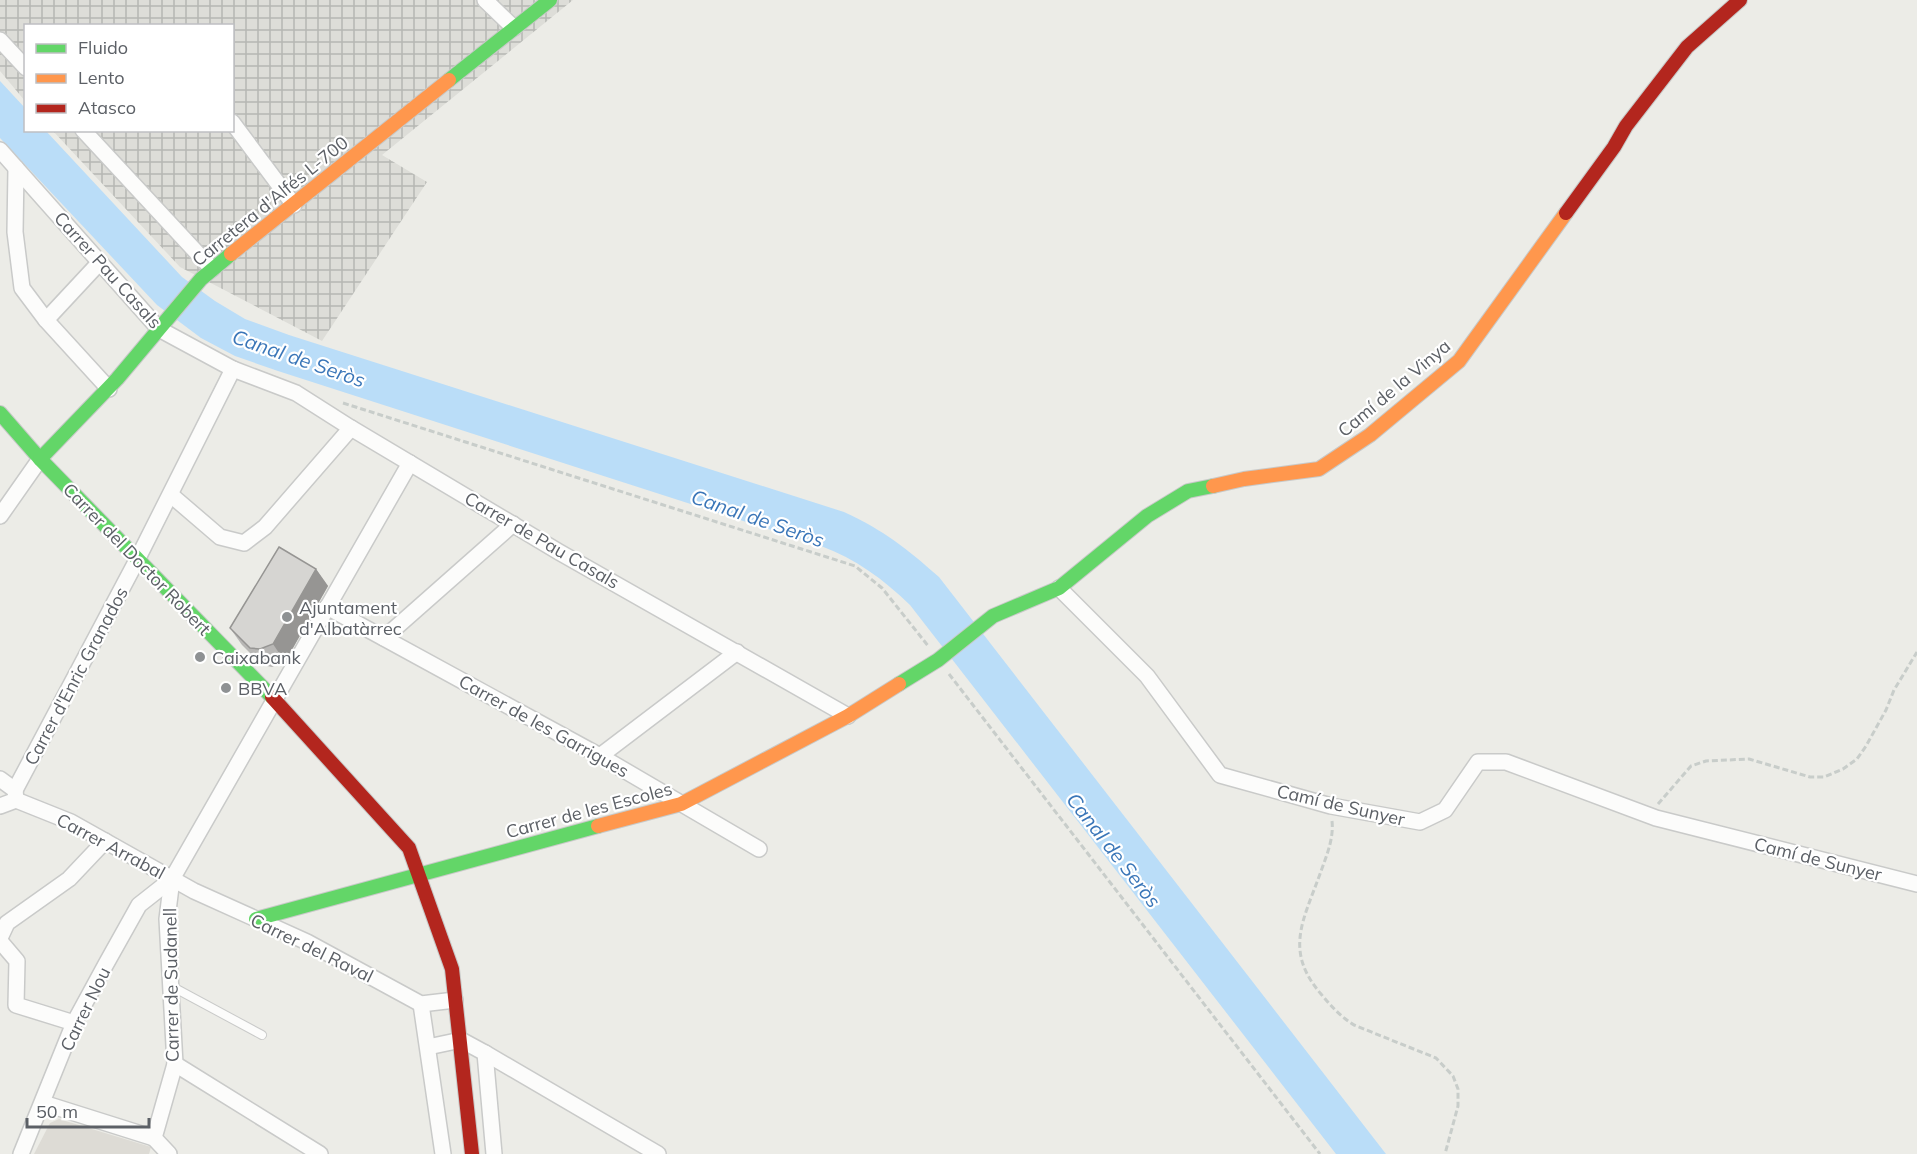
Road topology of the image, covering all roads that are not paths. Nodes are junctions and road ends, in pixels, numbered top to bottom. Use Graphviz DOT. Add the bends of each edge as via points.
graph roads {
  1 [pos="485,0"];
  2 [pos="550,0"];
  3 [pos="1740,0"];
  4 [pos="514,28"];
  5 [pos="0,40"];
  6 [pos="24,66"];
  7 [pos="234,125"];
  8 [pos="85,132"];
  9 [pos="0,150"];
  10 [pos="16,168"];
  11 [pos="294,205"];
  12 [pos="100,262"];
  13 [pos="206,274"];
  14 [pos="46,320"];
  15 [pos="159,329"];
  16 [pos="233,369"];
  17 [pos="108,389"];
  18 [pos="0,413"];
  19 [pos="351,428"];
  20 [pos="40,459"];
  21 [pos="410,463"];
  22 [pos="171,495"];
  23 [pos="0,516"];
  24 [pos="513,524"];
  25 [pos="137,560"];
  26 [pos="1059,588"];
  27 [pos="327,607"];
  28 [pos="384,638"];
  29 [pos="737,652"];
  30 [pos="938,660"];
  31 [pos="274,699"];
  32 [pos="849,716"];
  33 [pos="600,756"];
  34 [pos="0,780"];
  35 [pos="16,795"];
  36 [pos="681,804"];
  37 [pos="0,806"];
  38 [pos="105,841"];
  39 [pos="759,849"];
  40 [pos="418,876"];
  41 [pos="172,879"];
  42 [pos="1917,884"];
  43 [pos="256,919"];
  44 [pos="0,940"];
  45 [pos="171,986"];
  46 [pos="455,1000"];
  47 [pos="421,1004"];
  48 [pos="74,1023"];
  49 [pos="262,1035"];
  50 [pos="461,1040"];
  51 [pos="428,1047"];
  52 [pos="485,1053"];
  53 [pos="175,1064"];
  54 [pos="43,1103"];
  55 [pos="154,1138"];
  56 [pos="635,1147"];
  57 [pos="21,1154"];
  58 [pos="169,1154"];
  59 [pos="320,1154"];
  60 [pos="443,1154"];
  61 [pos="472,1154"];
  62 [pos="494,1154"];
  63 [pos="658,1154"];
  1 -- 4 [label="street"];
  2 -- 4 [label="street, Carretera d'Alfés L-700"];
  3 -- 26 [label="street, Camí de la Vinya" via="1687,47 1459,361 1370,435 1319,469 1188,490 1147,516"];
  4 -- 11 [label="street, Carretera d'Alfés L-700"];
  5 -- 6 [label="street"];
  7 -- 11 [label="street"];
  8 -- 13 [label="street"];
  9 -- 10 [label="street, Carrer Pau Casals"];
  10 -- 12 [label="street, Carrer Pau Casals"];
  10 -- 14 [label="street" via="15,232 22,288"];
  11 -- 13 [label="street, Carretera d'Alfés L-700"];
  12 -- 14 [label="street"];
  12 -- 15 [label="street, Carrer Pau Casals"];
  13 -- 15 [label="street, Carretera d'Alfés L-700"];
  14 -- 17 [label="street"];
  15 -- 16 [label="street, Carrer Pau Casals"];
  15 -- 17 [label="street, Carretera d'Alfés L-700"];
  16 -- 19 [label="street, Carrer de Pau Casals" via="296,393"];
  16 -- 22 [label="street, Carrer d'Enric Granados"];
  17 -- 20 [label="street, Carretera d'Alfés L-700"];
  18 -- 20 [label="street, Carrer del Doctor Robert"];
  19 -- 21 [label="street, Carrer de Pau Casals"];
  19 -- 22 [label="street" via="265,527 244,543 220,537"];
  20 -- 23 [label="street"];
  20 -- 25 [label="street, Carrer del Doctor Robert"];
  21 -- 24 [label="street, Carrer de Pau Casals"];
  21 -- 27 [label="street"];
  22 -- 25 [label="street, Carrer d'Enric Granados"];
  24 -- 28 [label="street"];
  24 -- 29 [label="street, Carrer de Pau Casals"];
  25 -- 31 [label="street, Carrer del Doctor Robert"];
  25 -- 35 [label="street, Carrer d'Enric Granados"];
  26 -- 30 [label="street, Camí de la Vinya" via="993,616"];
  26 -- 42 [label="street, Camí de Sunyer" via="1147,676 1221,775 1331,806 1420,822 1445,810 1478,762 1506,762 1649,815"];
  27 -- 28 [label="street, Carrer de les Garrigues"];
  27 -- 31 [label="street"];
  28 -- 33 [label="street, Carrer de les Garrigues"];
  29 -- 32 [label="street, Carrer de Pau Casals"];
  29 -- 33 [label="street"];
  30 -- 32 [label="street, Carrer de les Escoles"];
  31 -- 40 [label="street, Carrer del Doctor Robert" via="409,848"];
  31 -- 41 [label="street"];
  32 -- 36 [label="street, Carrer de les Escoles"];
  33 -- 36 [label="street, Carrer de les Garrigues"];
  34 -- 35 [label="street, Carrer Arrabal"];
  35 -- 37 [label="street"];
  35 -- 38 [label="street, Carrer Arrabal"];
  36 -- 39 [label="street, Carrer de les Garrigues"];
  36 -- 40 [label="street, Carrer de les Escoles"];
  38 -- 41 [label="street, Carrer Arrabal"];
  38 -- 44 [label="street" via="69,879 8,923"];
  40 -- 43 [label="street, Carrer de les Escoles"];
  40 -- 46 [label="street, Carrer del Doctor Robert" via="452,969"];
  41 -- 43 [label="street, Carrer del Raval"];
  41 -- 45 [label="street, Carrer de Sudanell" via="167,919"];
  41 -- 48 [label="street, Carrer Nou" via="139,905"];
  43 -- 47 [label="street, Carrer del Raval"];
  44 -- 48 [label="street" via="17,961 16,1005"];
  45 -- 49 [label="lane"];
  45 -- 53 [label="street, Carrer de Sudanell"];
  46 -- 47 [label="street"];
  46 -- 50 [label="street, Carrer del Doctor Robert"];
  47 -- 51 [label="street"];
  48 -- 54 [label="street, Carrer Nou"];
  50 -- 51 [label="street"];
  50 -- 52 [label="street"];
  50 -- 61 [label="street, Carrer del Doctor Robert"];
  51 -- 60 [label="street"];
  52 -- 56 [label="street"];
  52 -- 62 [label="street"];
  53 -- 55 [label="street, Carrer de Sudanell"];
  53 -- 59 [label="street"];
  54 -- 55 [label="street"];
  54 -- 57 [label="street, Carrer Nou"];
  55 -- 58 [label="street"];
  56 -- 63 [label="street"];
}
